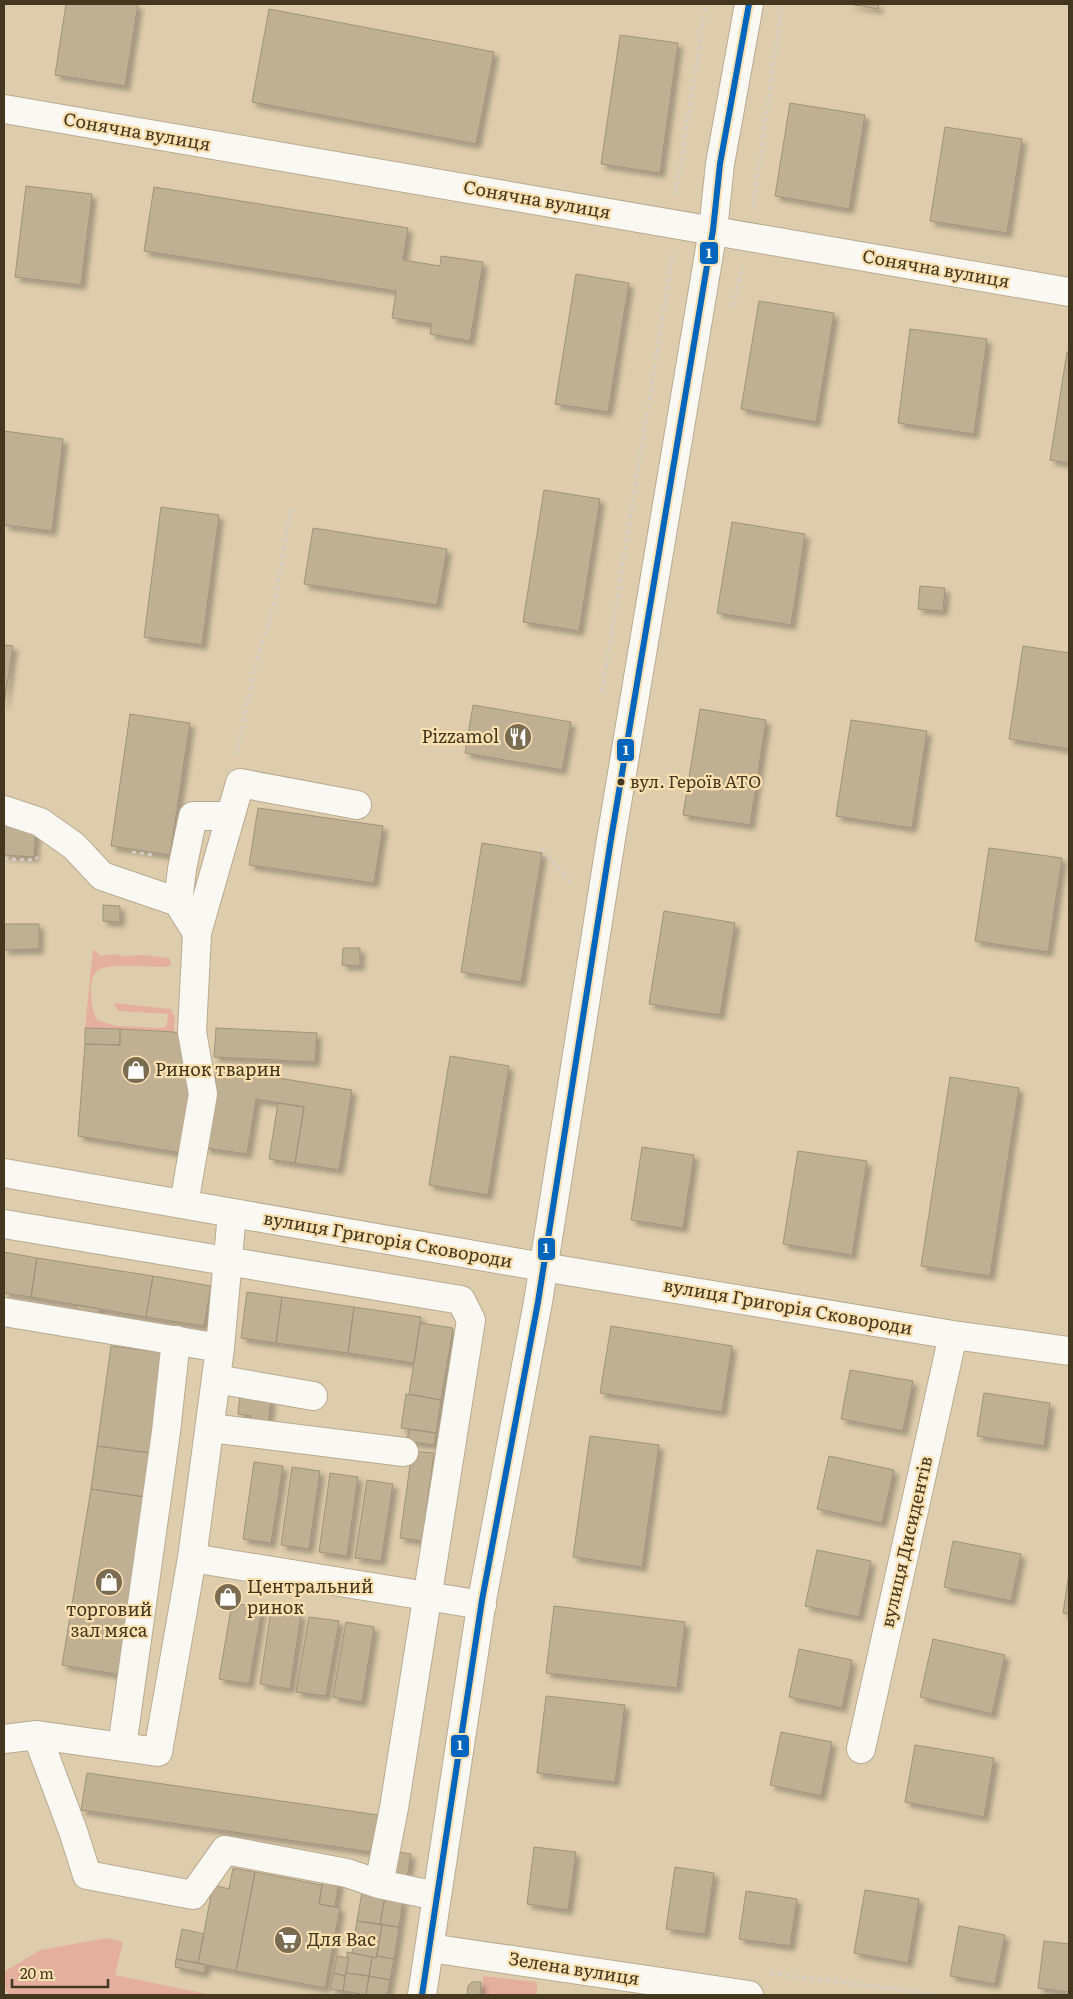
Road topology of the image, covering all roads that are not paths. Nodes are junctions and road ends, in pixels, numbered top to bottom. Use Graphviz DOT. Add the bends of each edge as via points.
graph roads {
  1 [pos="749,4"];
  2 [pos="4,109"];
  3 [pos="713,230"];
  4 [pos="1069,292"];
  5 [pos="357,805"];
  6 [pos="4,810"];
  7 [pos="230,816"];
  8 [pos="178,902"];
  9 [pos="197,933"];
  10 [pos="4,1173"];
  11 [pos="184,1204"];
  12 [pos="232,1213"];
  13 [pos="4,1224"];
  14 [pos="228,1260"];
  15 [pos="543,1267"];
  16 [pos="4,1312"];
  17 [pos="953,1335"];
  18 [pos="176,1340"];
  19 [pos="220,1348"];
  20 [pos="1069,1351"];
  21 [pos="216,1379"];
  22 [pos="313,1396"];
  23 [pos="210,1428"];
  24 [pos="404,1452"];
  25 [pos="192,1558"];
  26 [pos="427,1596"];
  27 [pos="482,1605"];
  28 [pos="37,1736"];
  29 [pos="4,1739"];
  30 [pos="122,1747"];
  31 [pos="861,1749"];
  32 [pos="379,1884"];
  33 [pos="437,1896"];
  34 [pos="430,1948"];
  35 [pos="422,1995"];
  36 [pos="749,1995"];
  1 -- 3 [label="street" via="720,164"];
  2 -- 3 [label="street, Сонячна вулиця"];
  3 -- 4 [label="street, Сонячна вулиця"];
  3 -- 15 [label="street"];
  5 -- 7 [label="street" via="240,783"];
  6 -- 8 [label="street" via="40,822 74,846 102,876"];
  7 -- 8 [label="street" via="193,816"];
  7 -- 9 [label="street"];
  8 -- 9 [label="street"];
  9 -- 11 [label="street" via="192,1032 203,1094"];
  10 -- 11 [label="street, вулиця Григорія Сковороди"];
  11 -- 12 [label="street, вулиця Григорія Сковороди"];
  12 -- 14 [label="street"];
  12 -- 15 [label="street, вулиця Григорія Сковороди"];
  13 -- 14 [label="street"];
  14 -- 19 [label="street"];
  14 -- 26 [label="street" via="461,1300 471,1320"];
  15 -- 17 [label="street, вулиця Григорія Сковороди"];
  15 -- 27 [label="street"];
  16 -- 18 [label="street"];
  17 -- 20 [label="street, вулиця Григорія Сковороди"];
  17 -- 31 [label="street, вулиця Дисидентів"];
  18 -- 19 [label="street"];
  18 -- 30 [label="street"];
  19 -- 21 [label="street"];
  21 -- 22 [label="street"];
  21 -- 23 [label="street"];
  23 -- 24 [label="street"];
  23 -- 25 [label="street"];
  25 -- 26 [label="street"];
  25 -- 30 [label="street" via="158,1752"];
  26 -- 27 [label="street"];
  26 -- 32 [label="street"];
  27 -- 33 [label="street"];
  28 -- 29 [label="street"];
  28 -- 30 [label="street"];
  28 -- 32 [label="street" via="87,1875 193,1895 225,1850 347,1872"];
  32 -- 33 [label="street"];
  33 -- 34 [label="street"];
  34 -- 35 [label="street"];
  34 -- 36 [label="street, Зелена вулиця"];
}
